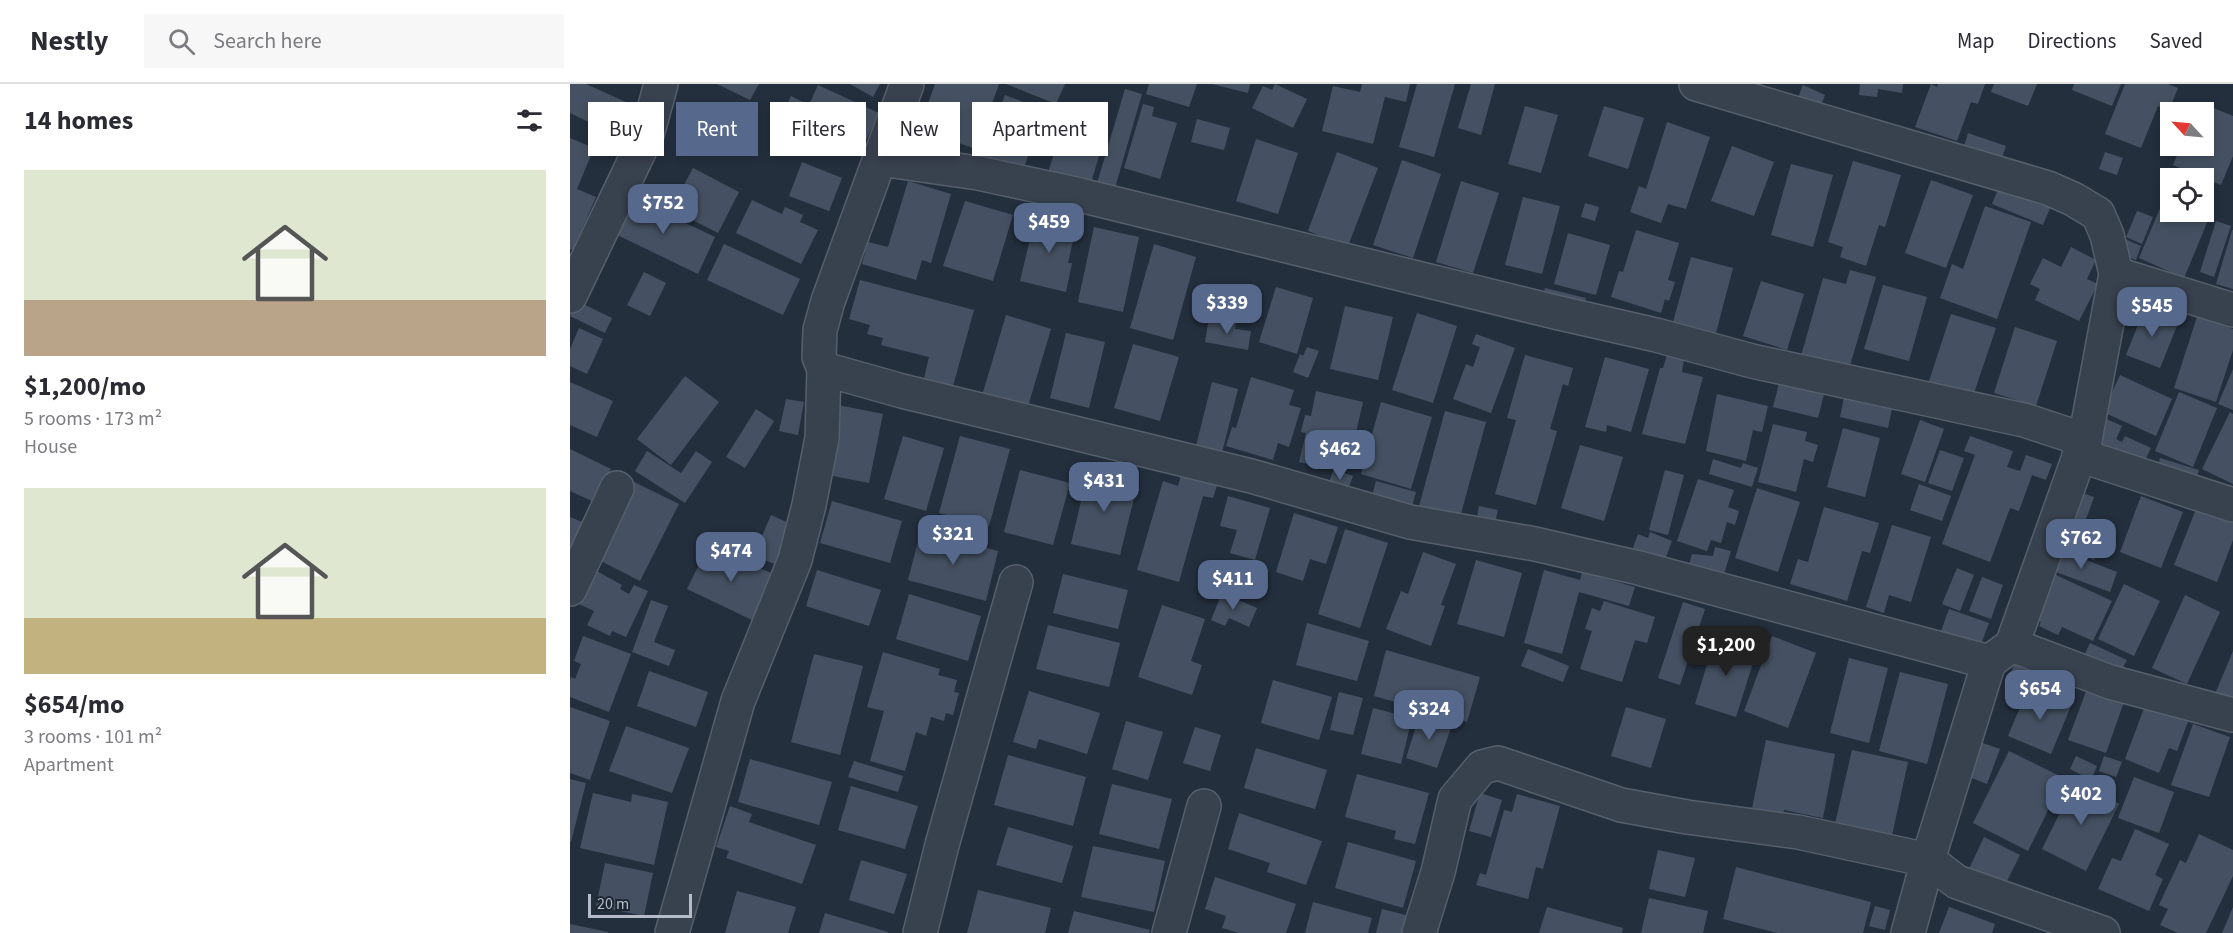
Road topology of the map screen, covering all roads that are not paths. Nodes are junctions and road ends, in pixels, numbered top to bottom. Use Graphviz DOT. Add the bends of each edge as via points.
graph roads {
  1 [pos="661,84"];
  2 [pos="907,84"];
  3 [pos="1696,84"];
  4 [pos="880,159"];
  5 [pos="2116,274"];
  6 [pos="570,296"];
  7 [pos="2233,310"];
  8 [pos="824,369"];
  9 [pos="2082,448"];
  10 [pos="617,488"];
  11 [pos="2233,505"];
  12 [pos="1016,582"];
  13 [pos="570,589"];
  14 [pos="2000,653"];
  15 [pos="2233,715"];
  16 [pos="1204,806"];
  17 [pos="1928,860"];
  18 [pos="672,933"];
  19 [pos="920,933"];
  20 [pos="1168,933"];
  21 [pos="1419,933"];
  22 [pos="1908,933"];
  23 [pos="2103,933"];
  1 -- 6 [label="street" via="647,135"];
  2 -- 4 [label="street"];
  3 -- 5 [label="street" via="2048,188 2073,199 2098,214"];
  4 -- 8 [label="street" via="820,330 819,357"];
  4 -- 9 [label="street" via="978,173 1080,195 1752,361 2024,420"];
  5 -- 7 [label="street"];
  5 -- 9 [label="street"];
  8 -- 14 [label="street" via="1251,476 1410,522 1535,544"];
  8 -- 18 [label="street" via="822,438 795,560 738,701"];
  9 -- 11 [label="street"];
  9 -- 14 [label="street"];
  10 -- 13 [label="street"];
  12 -- 19 [label="street"];
  14 -- 15 [label="street"];
  14 -- 17 [label="street"];
  16 -- 20 [label="street"];
  17 -- 21 [label="street" via="1798,832 1622,805 1498,763 1482,767 1455,800"];
  17 -- 22 [label="street"];
  17 -- 23 [label="street" via="1957,882"];
}
